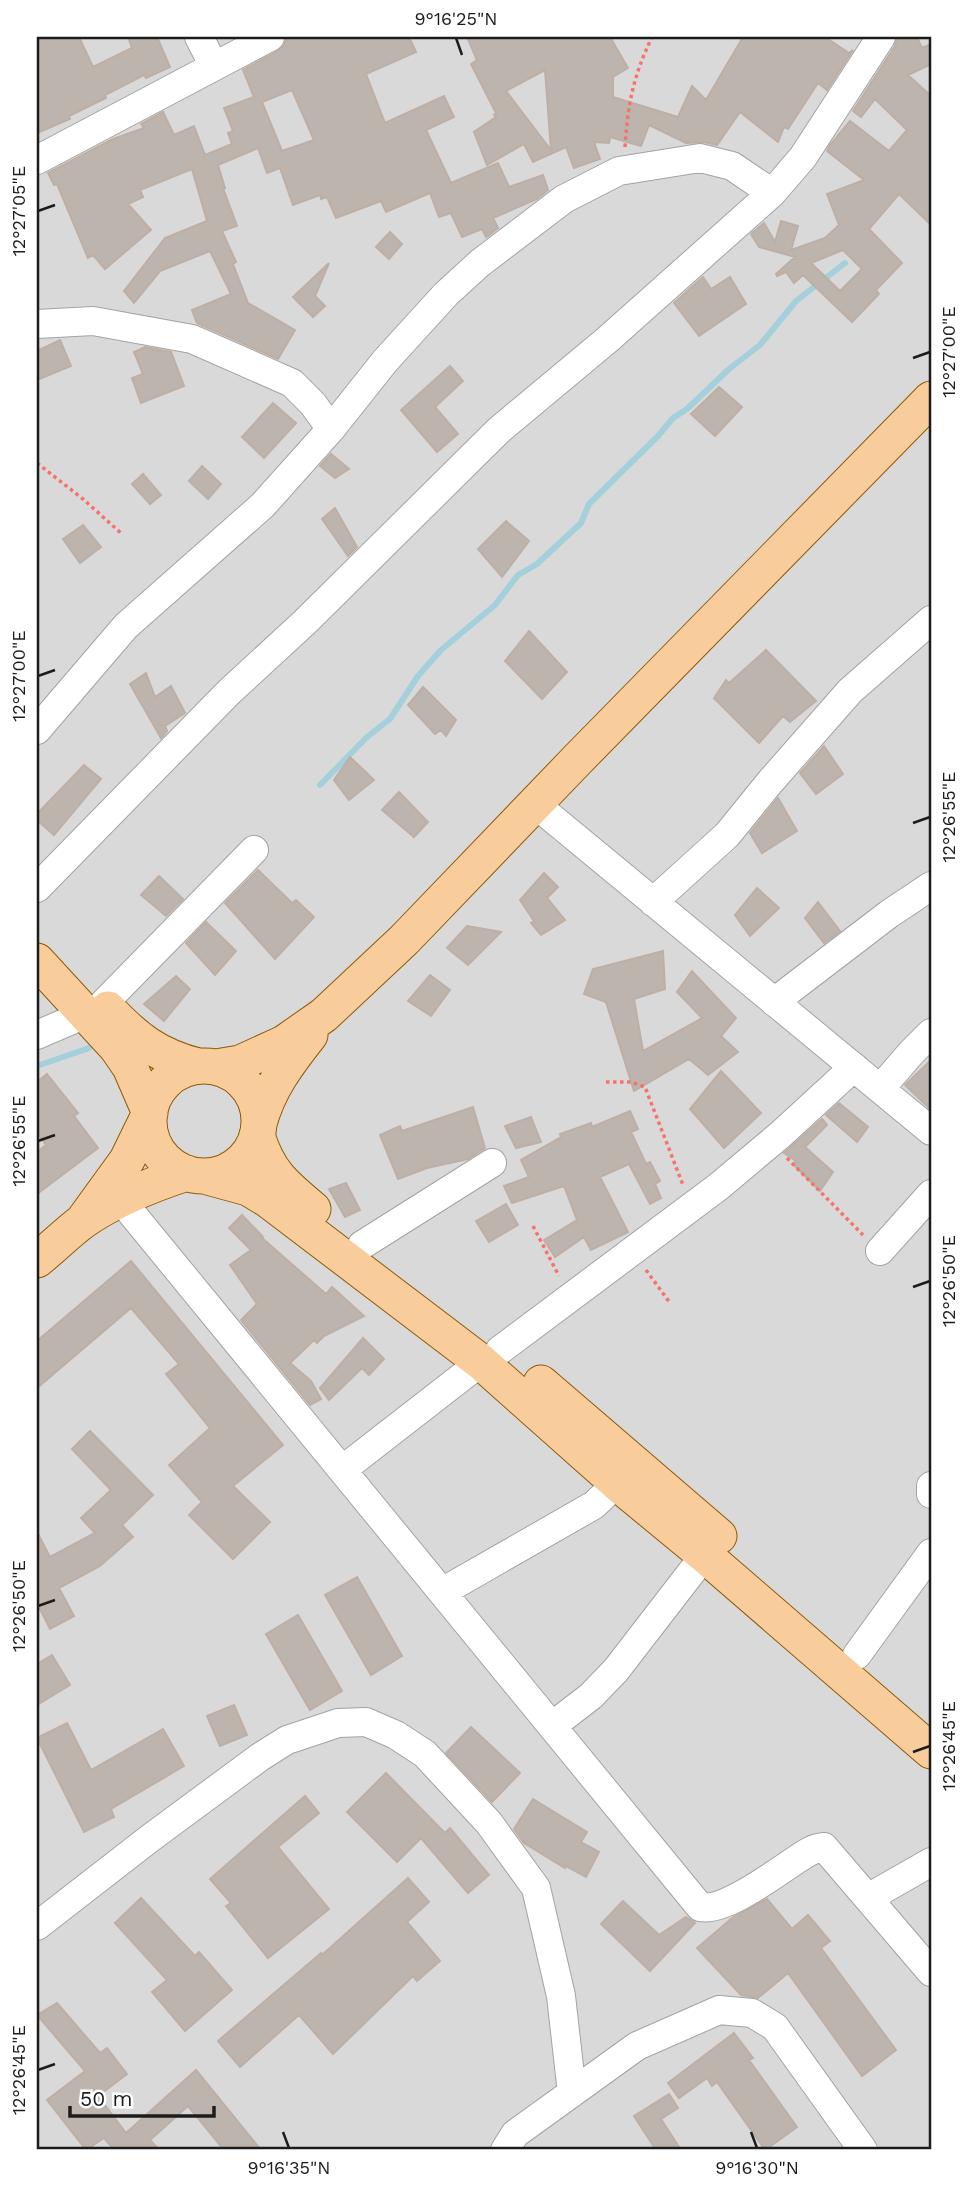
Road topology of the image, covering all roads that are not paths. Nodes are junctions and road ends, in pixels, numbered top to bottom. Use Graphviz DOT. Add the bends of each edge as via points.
graph roads {
  1 [pos="199,37"];
  2 [pos="271,37"];
  3 [pos="881,37"];
  4 [pos="214,66"];
  5 [pos="37,160"];
  6 [pos="772,193"];
  7 [pos="37,324"];
  8 [pos="931,399"];
  9 [pos="331,429"];
  10 [pos="931,620"];
  11 [pos="37,730"];
  12 [pos="535,804"];
  13 [pos="254,850"];
  14 [pos="931,886"];
  15 [pos="37,888"];
  16 [pos="653,902"];
  17 [pos="37,934"];
  18 [pos="37,961"];
  19 [pos="774,1002"];
  20 [pos="95,1009"];
  21 [pos="324,1015"];
  22 [pos="931,1034"];
  23 [pos="37,1035"];
  24 [pos="207,1067"];
  25 [pos="854,1067"];
  26 [pos="880,1089"];
  27 [pos="150,1113"];
  28 [pos="258,1129"];
  29 [pos="931,1131"];
  30 [pos="492,1163"];
  31 [pos="195,1175"];
  32 [pos="931,1194"];
  33 [pos="120,1199"];
  34 [pos="82,1222"];
  35 [pos="362,1244"];
  36 [pos="880,1251"];
  37 [pos="37,1261"];
  38 [pos="490,1356"];
  39 [pos="342,1471"];
  40 [pos="617,1483"];
  41 [pos="931,1486"];
  42 [pos="931,1494"];
  43 [pos="931,1553"];
  44 [pos="708,1558"];
  45 [pos="442,1592"];
  46 [pos="857,1655"];
  47 [pos="931,1719"];
  48 [pos="552,1726"];
  49 [pos="931,1751"];
  50 [pos="931,1862"];
  51 [pos="868,1898"];
  52 [pos="37,1926"];
  53 [pos="931,1972"];
  54 [pos="572,2092"];
  55 [pos="505,2150"];
  56 [pos="863,2150"];
  1 -- 4 [label="street"];
  2 -- 4 [label="street"];
  3 -- 6 [label="street" via="803,157"];
  4 -- 5 [label="street"];
  6 -- 9 [label="street" via="732,166 700,158 624,170 564,199 446,294"];
  6 -- 15 [label="street" via="499,430 229,692"];
  7 -- 9 [label="street" via="93,321 192,339 292,383"];
  8 -- 12 [label="main road"];
  9 -- 11 [label="street" via="263,505 126,626"];
  10 -- 16 [label="street" via="850,691 727,835"];
  12 -- 16 [label="street"];
  12 -- 21 [label="main road" via="404,940"];
  13 -- 20 [label="street"];
  14 -- 19 [label="street"];
  16 -- 19 [label="street"];
  17 -- 20 [label="main road"];
  18 -- 20 [label="main road"];
  19 -- 25 [label="street"];
  20 -- 23 [label="street"];
  20 -- 24 [label="main road" via="173,1060"];
  20 -- 27 [label="main road" via="130,1067"];
  21 -- 24 [label="main road" via="285,1043 240,1063"];
  21 -- 28 [label="main road" via="273,1084"];
  22 -- 26 [label="street"];
  24 -- 27 [label="main road" via="179,1072 163,1083"];
  24 -- 28 [label="main road" via="233,1074 247,1088 256,1105"];
  25 -- 26 [label="street"];
  25 -- 38 [label="street" via="692,1206"];
  26 -- 29 [label="street"];
  27 -- 31 [label="main road" via="151,1140 161,1157 176,1170"];
  27 -- 34 [label="main road" via="127,1160"];
  28 -- 31 [label="main road" via="245,1158 230,1170 212,1177"];
  28 -- 35 [label="main road" via="263,1157 291,1191"];
  30 -- 35 [label="street"];
  31 -- 33 [label="main road"];
  31 -- 38 [label="main road" via="240,1185 268,1200"];
  32 -- 36 [label="street"];
  33 -- 34 [label="main road"];
  33 -- 39 [label="street"];
  34 -- 37 [label="main road"];
  35 -- 38 [label="main road"];
  38 -- 39 [label="street"];
  38 -- 40 [label="main road"];
  38 -- 46 [label="main road" via="541,1383"];
  39 -- 45 [label="street"];
  40 -- 44 [label="main road"];
  40 -- 45 [label="street" via="594,1505"];
  41 -- 42 [label="street"];
  43 -- 46 [label="street"];
  44 -- 48 [label="street" via="697,1565 615,1671"];
  44 -- 49 [label="main road"];
  45 -- 48 [label="street"];
  46 -- 47 [label="main road"];
  48 -- 51 [label="street" via="700,1906 709,1909 724,1903 815,1847 824,1847"];
  50 -- 51 [label="street"];
  51 -- 53 [label="street"];
  52 -- 54 [label="street" via="269,1751 338,1723 366,1722 425,1754 489,1823 536,1888 561,1996"];
  54 -- 55 [label="street" via="515,2134"];
  54 -- 56 [label="street" via="637,2046 719,2010 752,2012 775,2027"];
}
